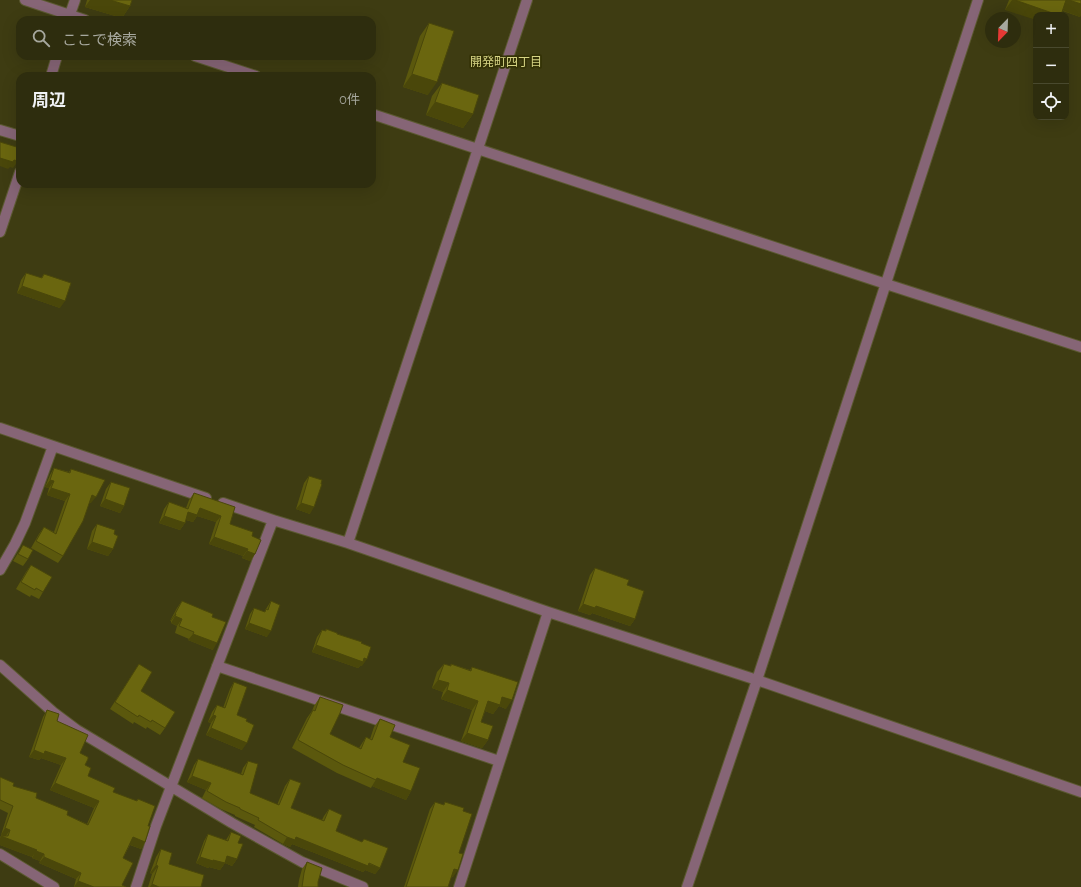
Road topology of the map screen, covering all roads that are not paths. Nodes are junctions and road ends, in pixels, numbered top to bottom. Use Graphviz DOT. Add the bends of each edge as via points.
graph roads {
  1 [pos="25,0"];
  2 [pos="75,0"];
  3 [pos="527,0"];
  4 [pos="978,0"];
  5 [pos="64,16"];
  6 [pos="70,16"];
  7 [pos="56,60"];
  8 [pos="207,60"];
  9 [pos="52,72"];
  10 [pos="244,72"];
  11 [pos="376,115"];
  12 [pos="0,130"];
  13 [pos="16,135"];
  14 [pos="479,149"];
  15 [pos="16,184"];
  16 [pos="0,232"];
  17 [pos="886,284"];
  18 [pos="1081,347"];
  19 [pos="0,428"];
  20 [pos="53,446"];
  21 [pos="273,520"];
  22 [pos="348,544"];
  23 [pos="0,570"];
  24 [pos="548,612"];
  25 [pos="0,665"];
  26 [pos="217,666"];
  27 [pos="757,680"];
  28 [pos="499,761"];
  29 [pos="171,786"];
  30 [pos="1081,792"];
  31 [pos="0,854"];
  32 [pos="52,886"];
  33 [pos="136,887"];
  34 [pos="363,887"];
  35 [pos="459,887"];
  36 [pos="687,887"];
  1 -- 5 [label="street"];
  2 -- 6 [label="street"];
  3 -- 14 [label="street"];
  4 -- 17 [label="street"];
  7 -- 9 [label="street"];
  8 -- 10 [label="street"];
  11 -- 14 [label="street"];
  12 -- 13 [label="street"];
  14 -- 17 [label="street"];
  14 -- 22 [label="street"];
  15 -- 16 [label="street"];
  17 -- 18 [label="street"];
  17 -- 27 [label="street"];
  19 -- 20 [label="street"];
  20 -- 21 [label="street"];
  20 -- 23 [label="street" via="25,522"];
  21 -- 22 [label="street"];
  21 -- 26 [label="street"];
  22 -- 24 [label="street"];
  24 -- 27 [label="street"];
  24 -- 28 [label="street"];
  25 -- 29 [label="street" via="77,730"];
  26 -- 28 [label="street"];
  26 -- 29 [label="street"];
  27 -- 30 [label="street"];
  27 -- 36 [label="street"];
  28 -- 35 [label="street"];
  29 -- 33 [label="street"];
  29 -- 34 [label="street" via="302,862"];
  31 -- 32 [label="street"];
}
